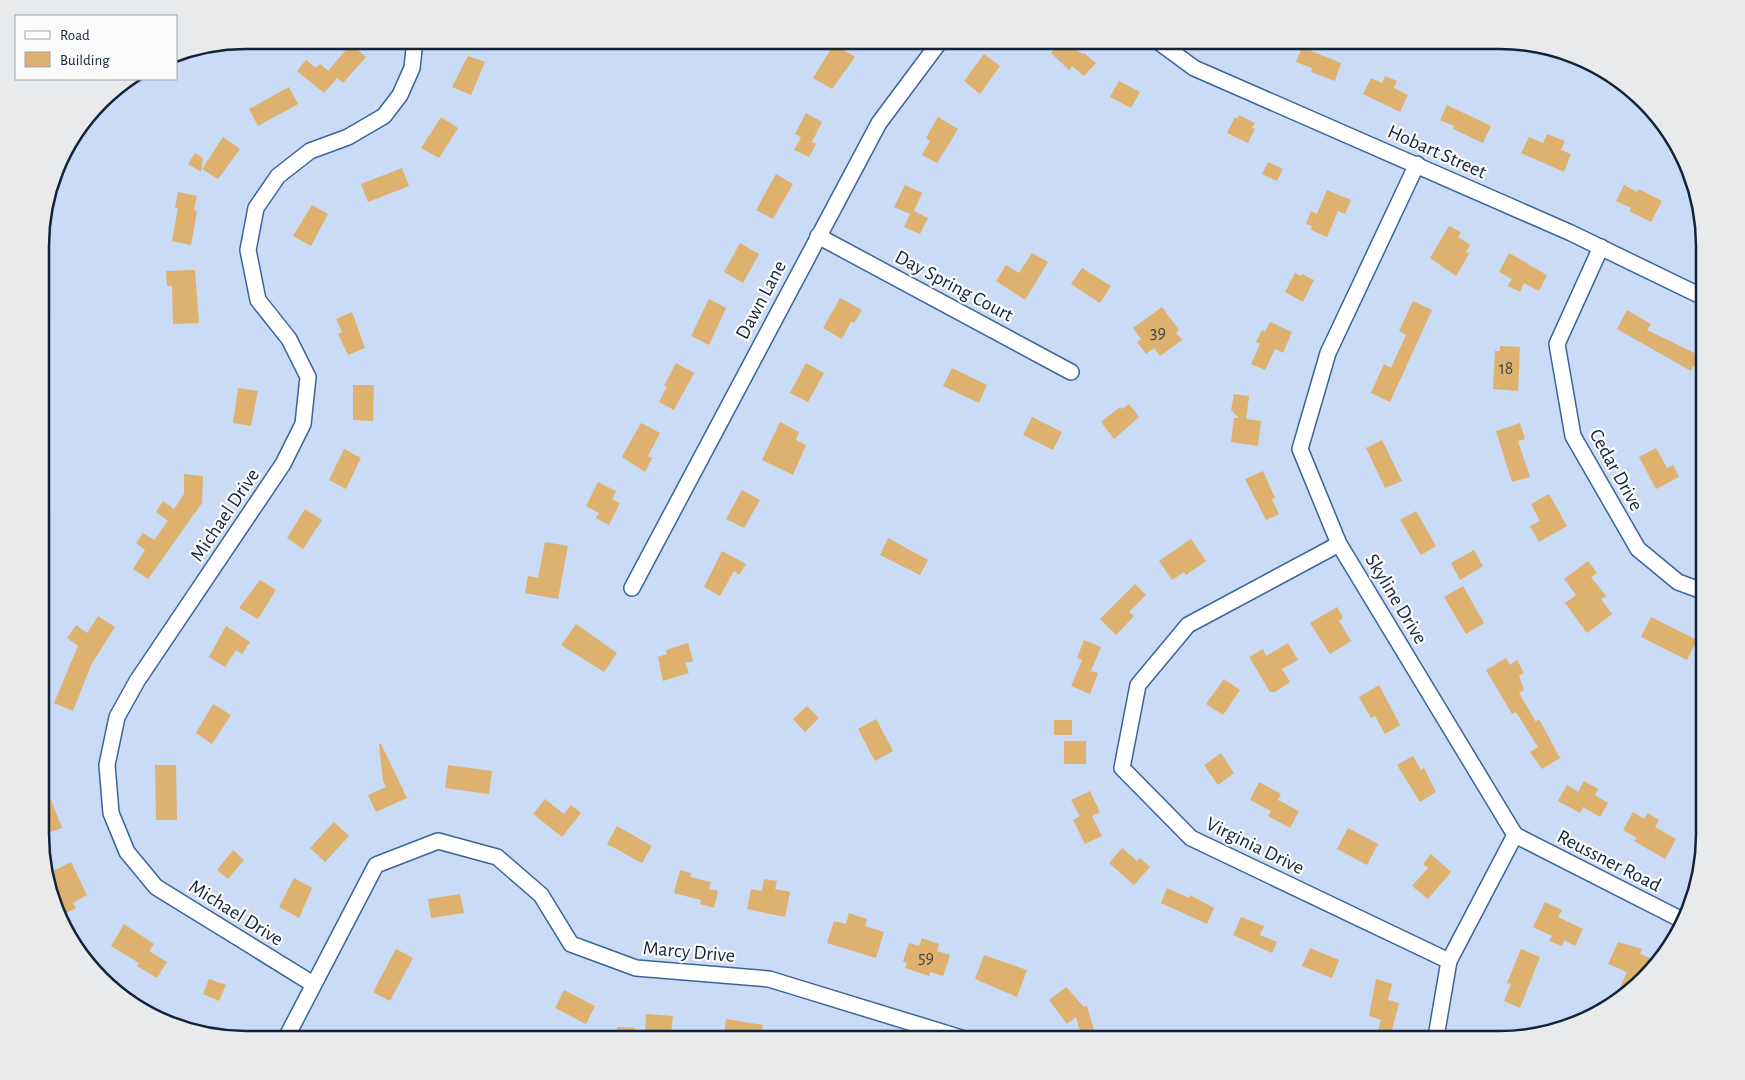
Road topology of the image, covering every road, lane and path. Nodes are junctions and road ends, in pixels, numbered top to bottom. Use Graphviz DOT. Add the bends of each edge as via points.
graph roads {
  1 [pos="414,49"];
  2 [pos="934,49"];
  3 [pos="1168,49"];
  4 [pos="1417,164"];
  5 [pos="818,236"];
  6 [pos="1601,247"];
  7 [pos="1696,294"];
  8 [pos="1071,372"];
  9 [pos="1340,544"];
  10 [pos="632,588"];
  11 [pos="1696,589"];
  12 [pos="1515,836"];
  13 [pos="1677,919"];
  14 [pos="1449,961"];
  15 [pos="313,984"];
  16 [pos="290,1031"];
  17 [pos="939,1031"];
  18 [pos="1437,1031"];
  1 -- 15 [label="street, Michael Drive" via="412,68 400,95 384,116 348,137 310,152 278,176 256,208 248,250 258,300 289,339 308,377 303,424 283,464 136,680 117,718 107,765 111,813 127,852 156,887"];
  2 -- 5 [label="street, Dawn Lane" via="879,123"];
  3 -- 4 [label="street, Hobart Street" via="1194,68"];
  4 -- 6 [label="street, Hobart Street"];
  4 -- 9 [label="street, Skyline Drive" via="1328,353 1300,449"];
  5 -- 8 [label="street, Day Spring Court"];
  5 -- 10 [label="street, Dawn Lane"];
  6 -- 7 [label="street, Hobart Street"];
  6 -- 11 [label="street, Cedar Drive" via="1557,344 1572,436 1638,549 1678,582"];
  9 -- 12 [label="street, Skyline Drive"];
  9 -- 14 [label="street, Virginia Drive" via="1188,625 1138,685 1122,768 1191,838"];
  12 -- 13 [label="street, Reussner Road"];
  12 -- 14 [label="street"];
  14 -- 18 [label="street"];
  15 -- 16 [label="street, Marcy Drive"];
  15 -- 17 [label="street, Marcy Drive" via="376,865 438,841 496,857 541,895 571,944 636,968 769,979"];
}
